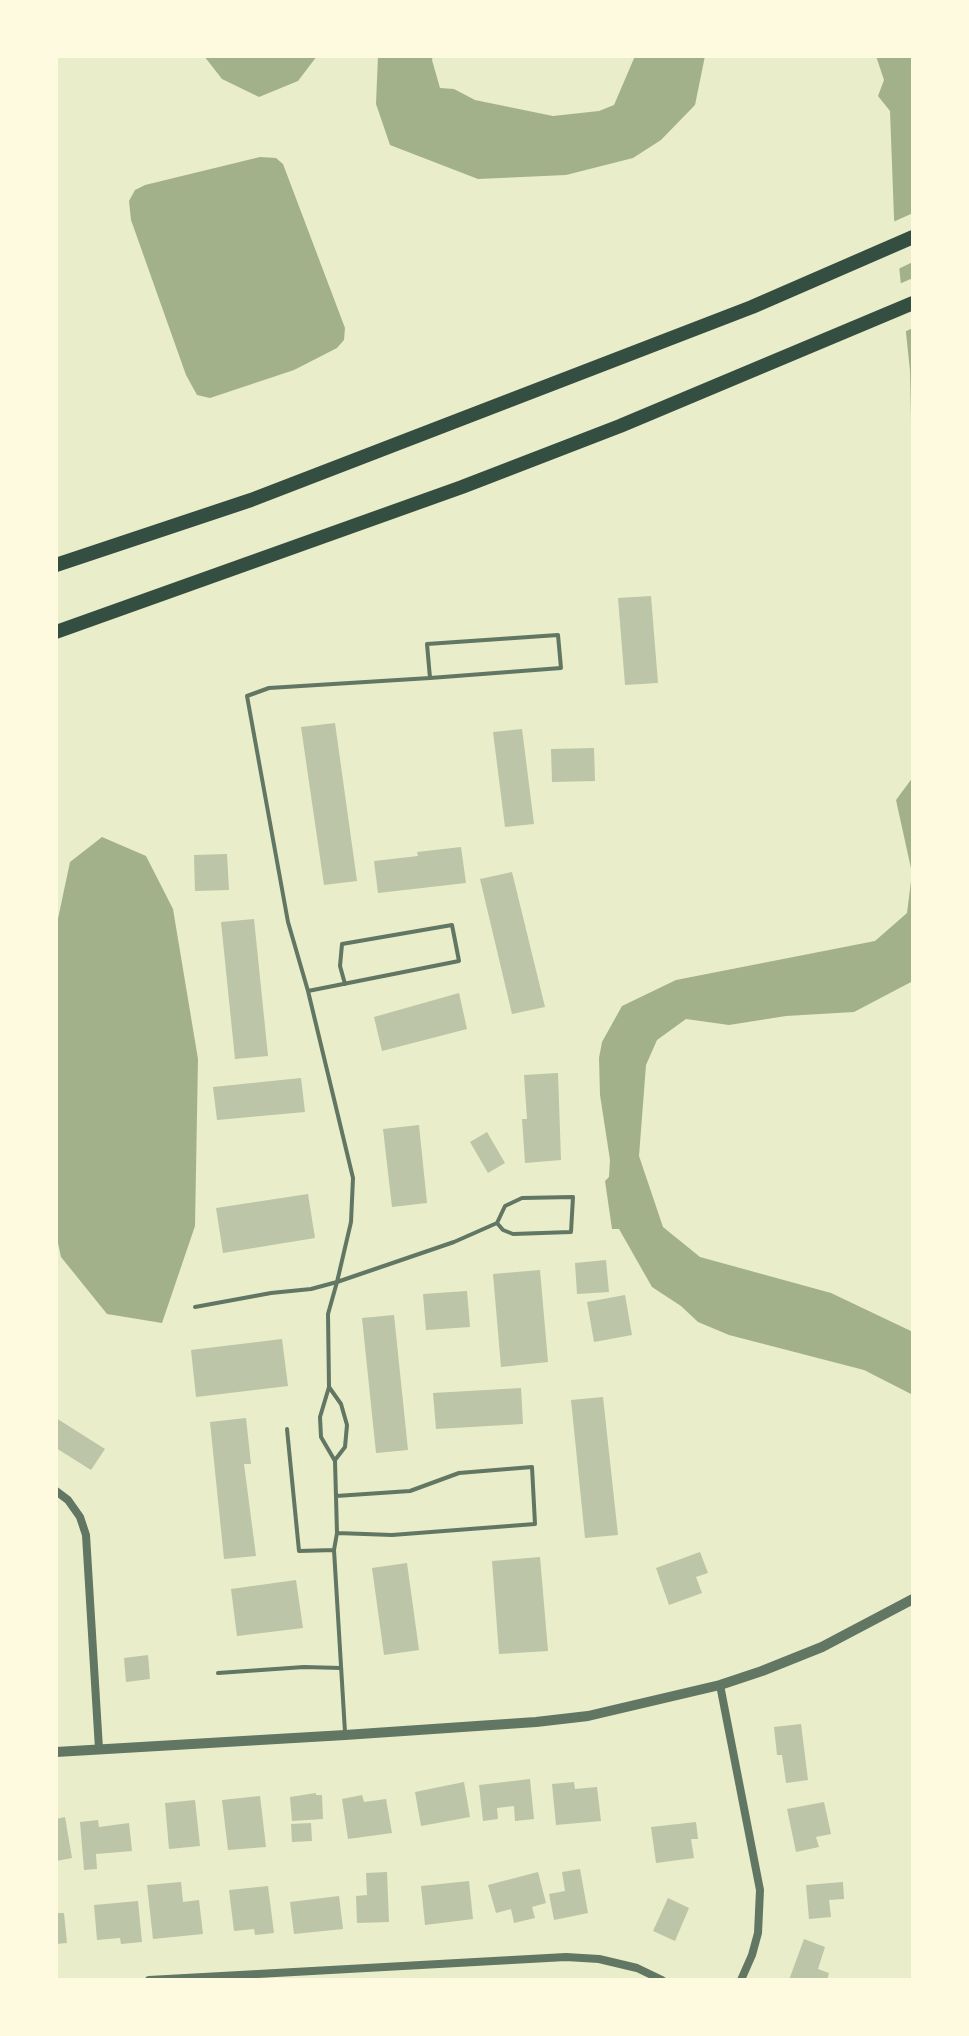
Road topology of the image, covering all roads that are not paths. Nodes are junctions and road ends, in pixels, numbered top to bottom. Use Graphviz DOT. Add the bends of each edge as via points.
graph roads {
  1 [pos="913,237"];
  2 [pos="913,303"];
  3 [pos="56,565"];
  4 [pos="56,632"];
  5 [pos="430,678"];
  6 [pos="345,984"];
  7 [pos="308,991"];
  8 [pos="497,1223"];
  9 [pos="337,1282"];
  10 [pos="195,1307"];
  11 [pos="329,1387"];
  12 [pos="287,1429"];
  13 [pos="335,1461"];
  14 [pos="56,1491"];
  15 [pos="336,1496"];
  16 [pos="337,1533"];
  17 [pos="334,1550"];
  18 [pos="913,1599"];
  19 [pos="341,1668"];
  20 [pos="218,1673"];
  21 [pos="720,1685"];
  22 [pos="345,1735"];
  23 [pos="99,1749"];
  24 [pos="56,1752"];
  25 [pos="149,1980"];
  26 [pos="662,1980"];
  27 [pos="741,1980"];
  1 -- 3 [label="highway" via="752,307 251,500"];
  2 -- 4 [label="highway" via="462,487"];
  5 -- 5 [label="lane" via="427,644 558,635 561,668"];
  5 -- 7 [label="lane" via="269,688 247,696 288,922"];
  6 -- 6 [label="lane" via="459,961 452,925 342,944"];
  6 -- 7 [label="lane"];
  7 -- 9 [label="lane" via="353,1178 351,1222"];
  8 -- 8 [label="lane" via="513,1234 571,1232 573,1197 522,1198 505,1206"];
  8 -- 9 [label="lane"];
  9 -- 10 [label="lane"];
  9 -- 11 [label="lane" via="328,1314"];
  11 -- 13 [label="lane" via="320,1417 321,1437"];
  11 -- 13 [label="lane" via="347,1425 345,1447"];
  12 -- 17 [label="lane" via="299,1551"];
  13 -- 15 [label="lane"];
  14 -- 23 [label="street" via="80,1517 86,1535"];
  15 -- 16 [label="lane"];
  15 -- 16 [label="lane" via="410,1491 459,1473 532,1467 535,1524 392,1535"];
  16 -- 17 [label="lane"];
  17 -- 19 [label="lane"];
  18 -- 21 [label="street" via="822,1647"];
  19 -- 20 [label="lane"];
  19 -- 22 [label="lane"];
  21 -- 22 [label="street" via="588,1716"];
  21 -- 27 [label="street" via="760,1890 758,1933"];
  22 -- 23 [label="street"];
  23 -- 24 [label="street"];
  25 -- 26 [label="street" via="566,1957 637,1968"];
}
